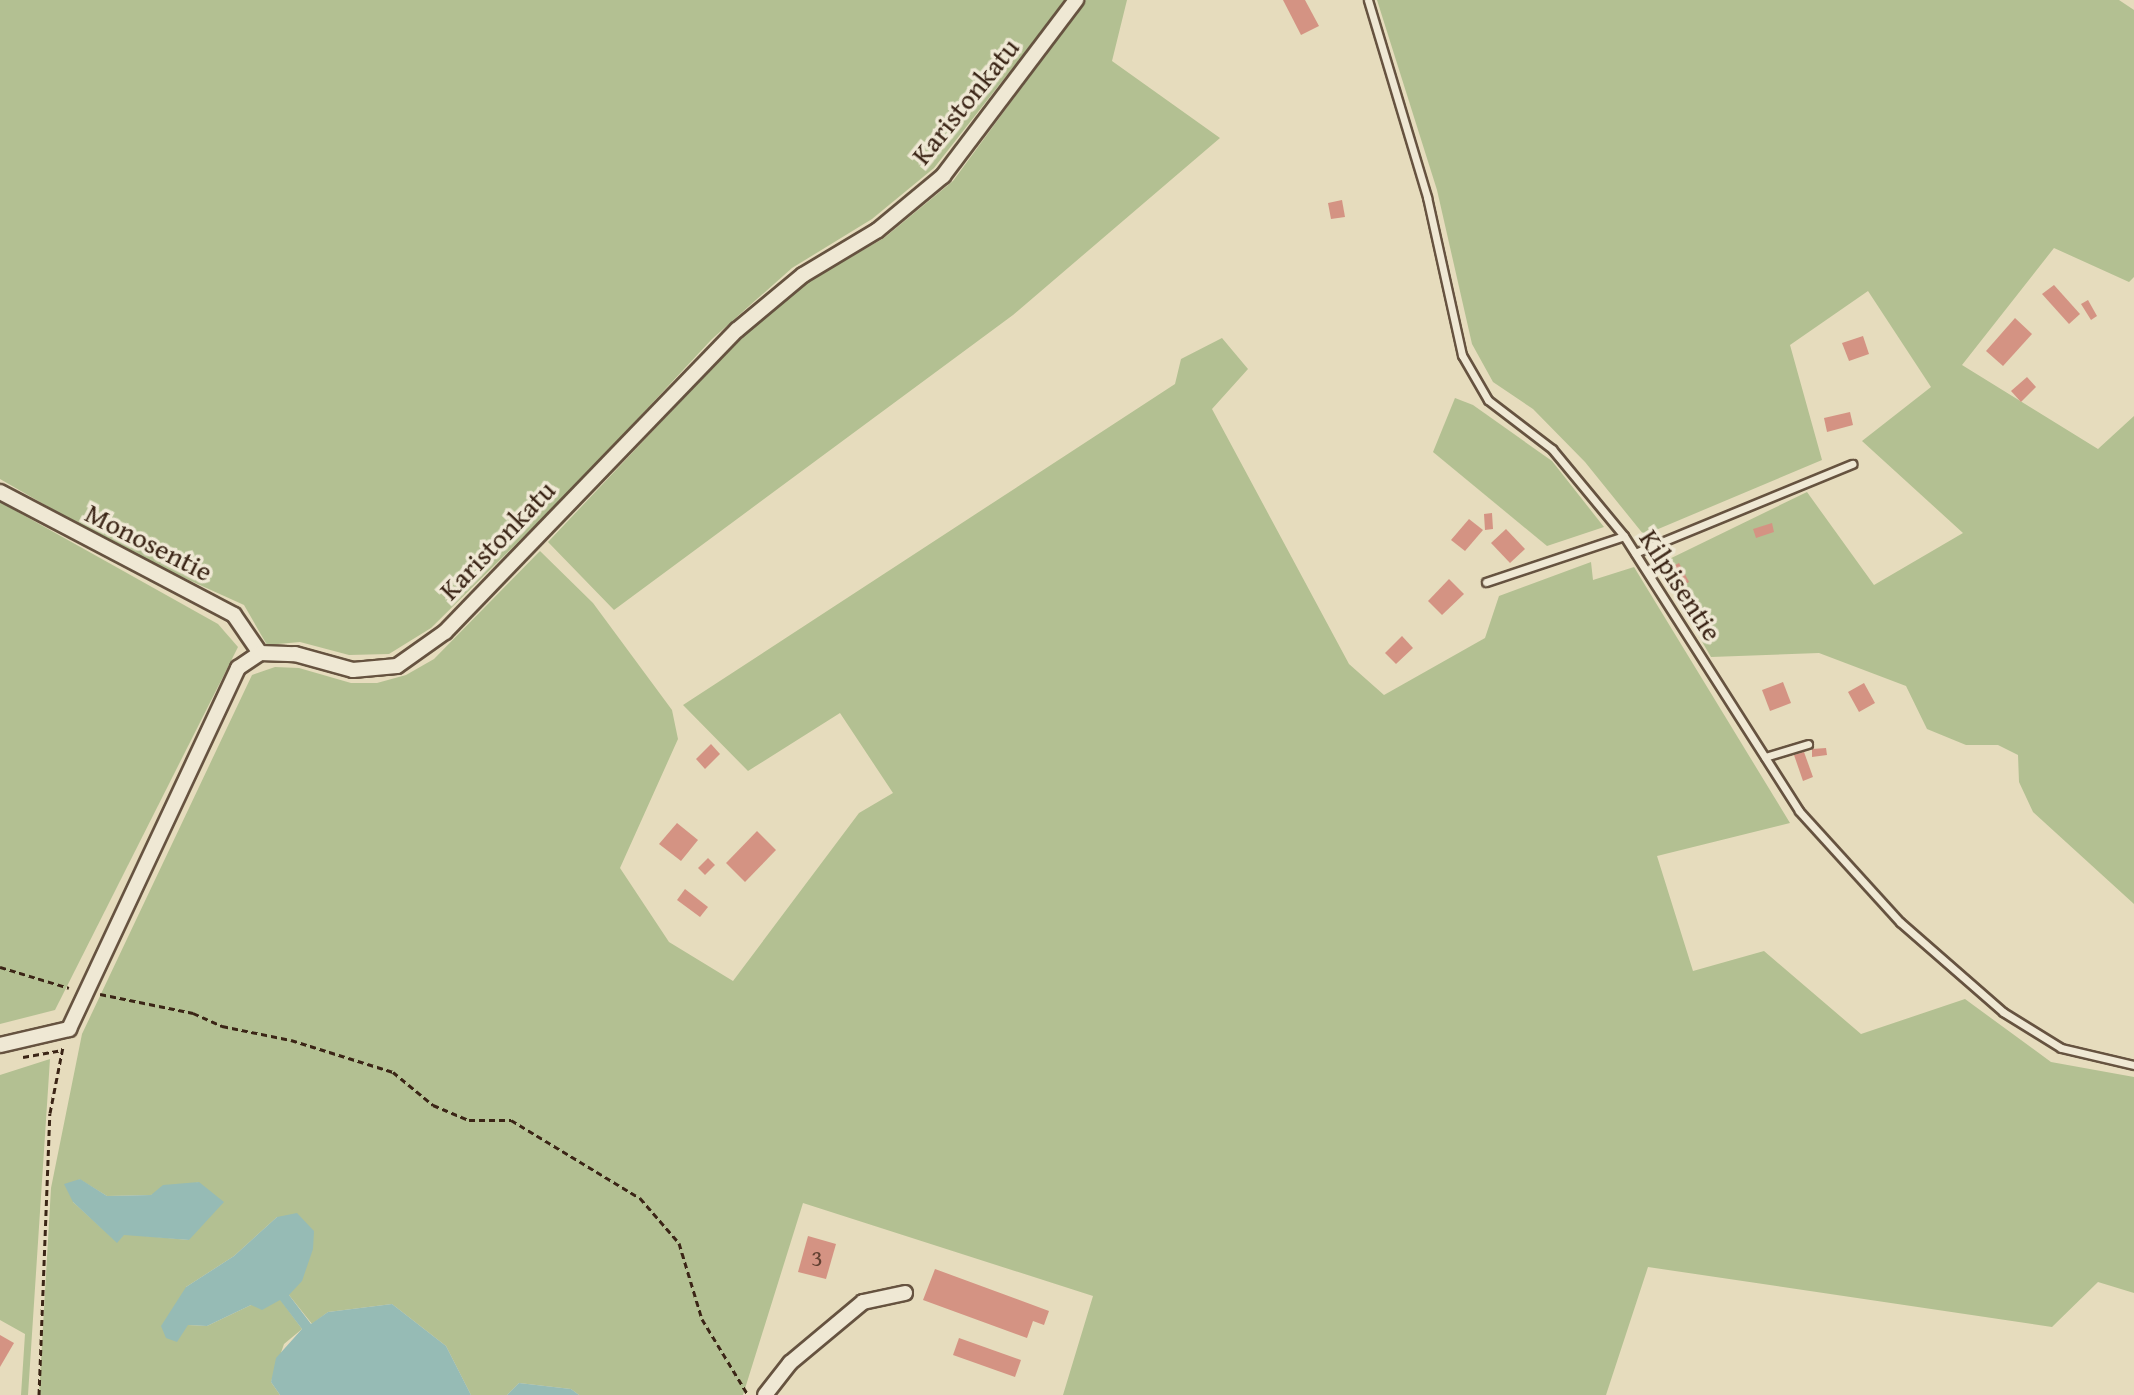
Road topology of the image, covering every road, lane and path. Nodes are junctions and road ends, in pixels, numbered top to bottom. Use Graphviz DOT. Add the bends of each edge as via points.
graph roads {
  1 [pos="1076,0"];
  2 [pos="1368,0"];
  3 [pos="1852,464"];
  4 [pos="0,492"];
  5 [pos="1624,536"];
  6 [pos="1635,553"];
  7 [pos="1486,582"];
  8 [pos="260,653"];
  9 [pos="1808,744"];
  10 [pos="1765,757"];
  11 [pos="0,967"];
  12 [pos="83,992"];
  13 [pos="69,1029"];
  14 [pos="0,1045"];
  15 [pos="62,1050"];
  16 [pos="15,1059"];
  17 [pos="2134,1065"];
  18 [pos="905,1293"];
  19 [pos="39,1395"];
  20 [pos="748,1395"];
  21 [pos="765,1395"];
  1 -- 8 [label="street, Karistonkatu" via="943,176 878,230 803,275 737,330 445,632 397,666 353,670 295,654"];
  2 -- 5 [label="lane, Kilpisentie" via="1427,197 1462,355 1488,400 1552,449"];
  3 -- 6 [label="lane"];
  4 -- 8 [label="street, Monosentie" via="234,615"];
  5 -- 6 [label="lane, Kilpisentie"];
  5 -- 7 [label="lane"];
  6 -- 10 [label="lane, Kilpisentie"];
  8 -- 12 [label="street" via="238,668"];
  9 -- 10 [label="lane"];
  10 -- 17 [label="lane, Kilpisentie" via="1799,811 1900,922 2003,1012 2061,1048"];
  11 -- 12 [label="path"];
  12 -- 13 [label="street"];
  12 -- 20 [label="path" via="193,1013 222,1026 291,1040 393,1072 433,1105 469,1120 511,1120 640,1198 679,1243 702,1319"];
  13 -- 14 [label="street"];
  13 -- 15 [label="path"];
  15 -- 16 [label="path"];
  15 -- 19 [label="path" via="50,1113"];
  18 -- 21 [label="street" via="863,1302 790,1363"];
}
